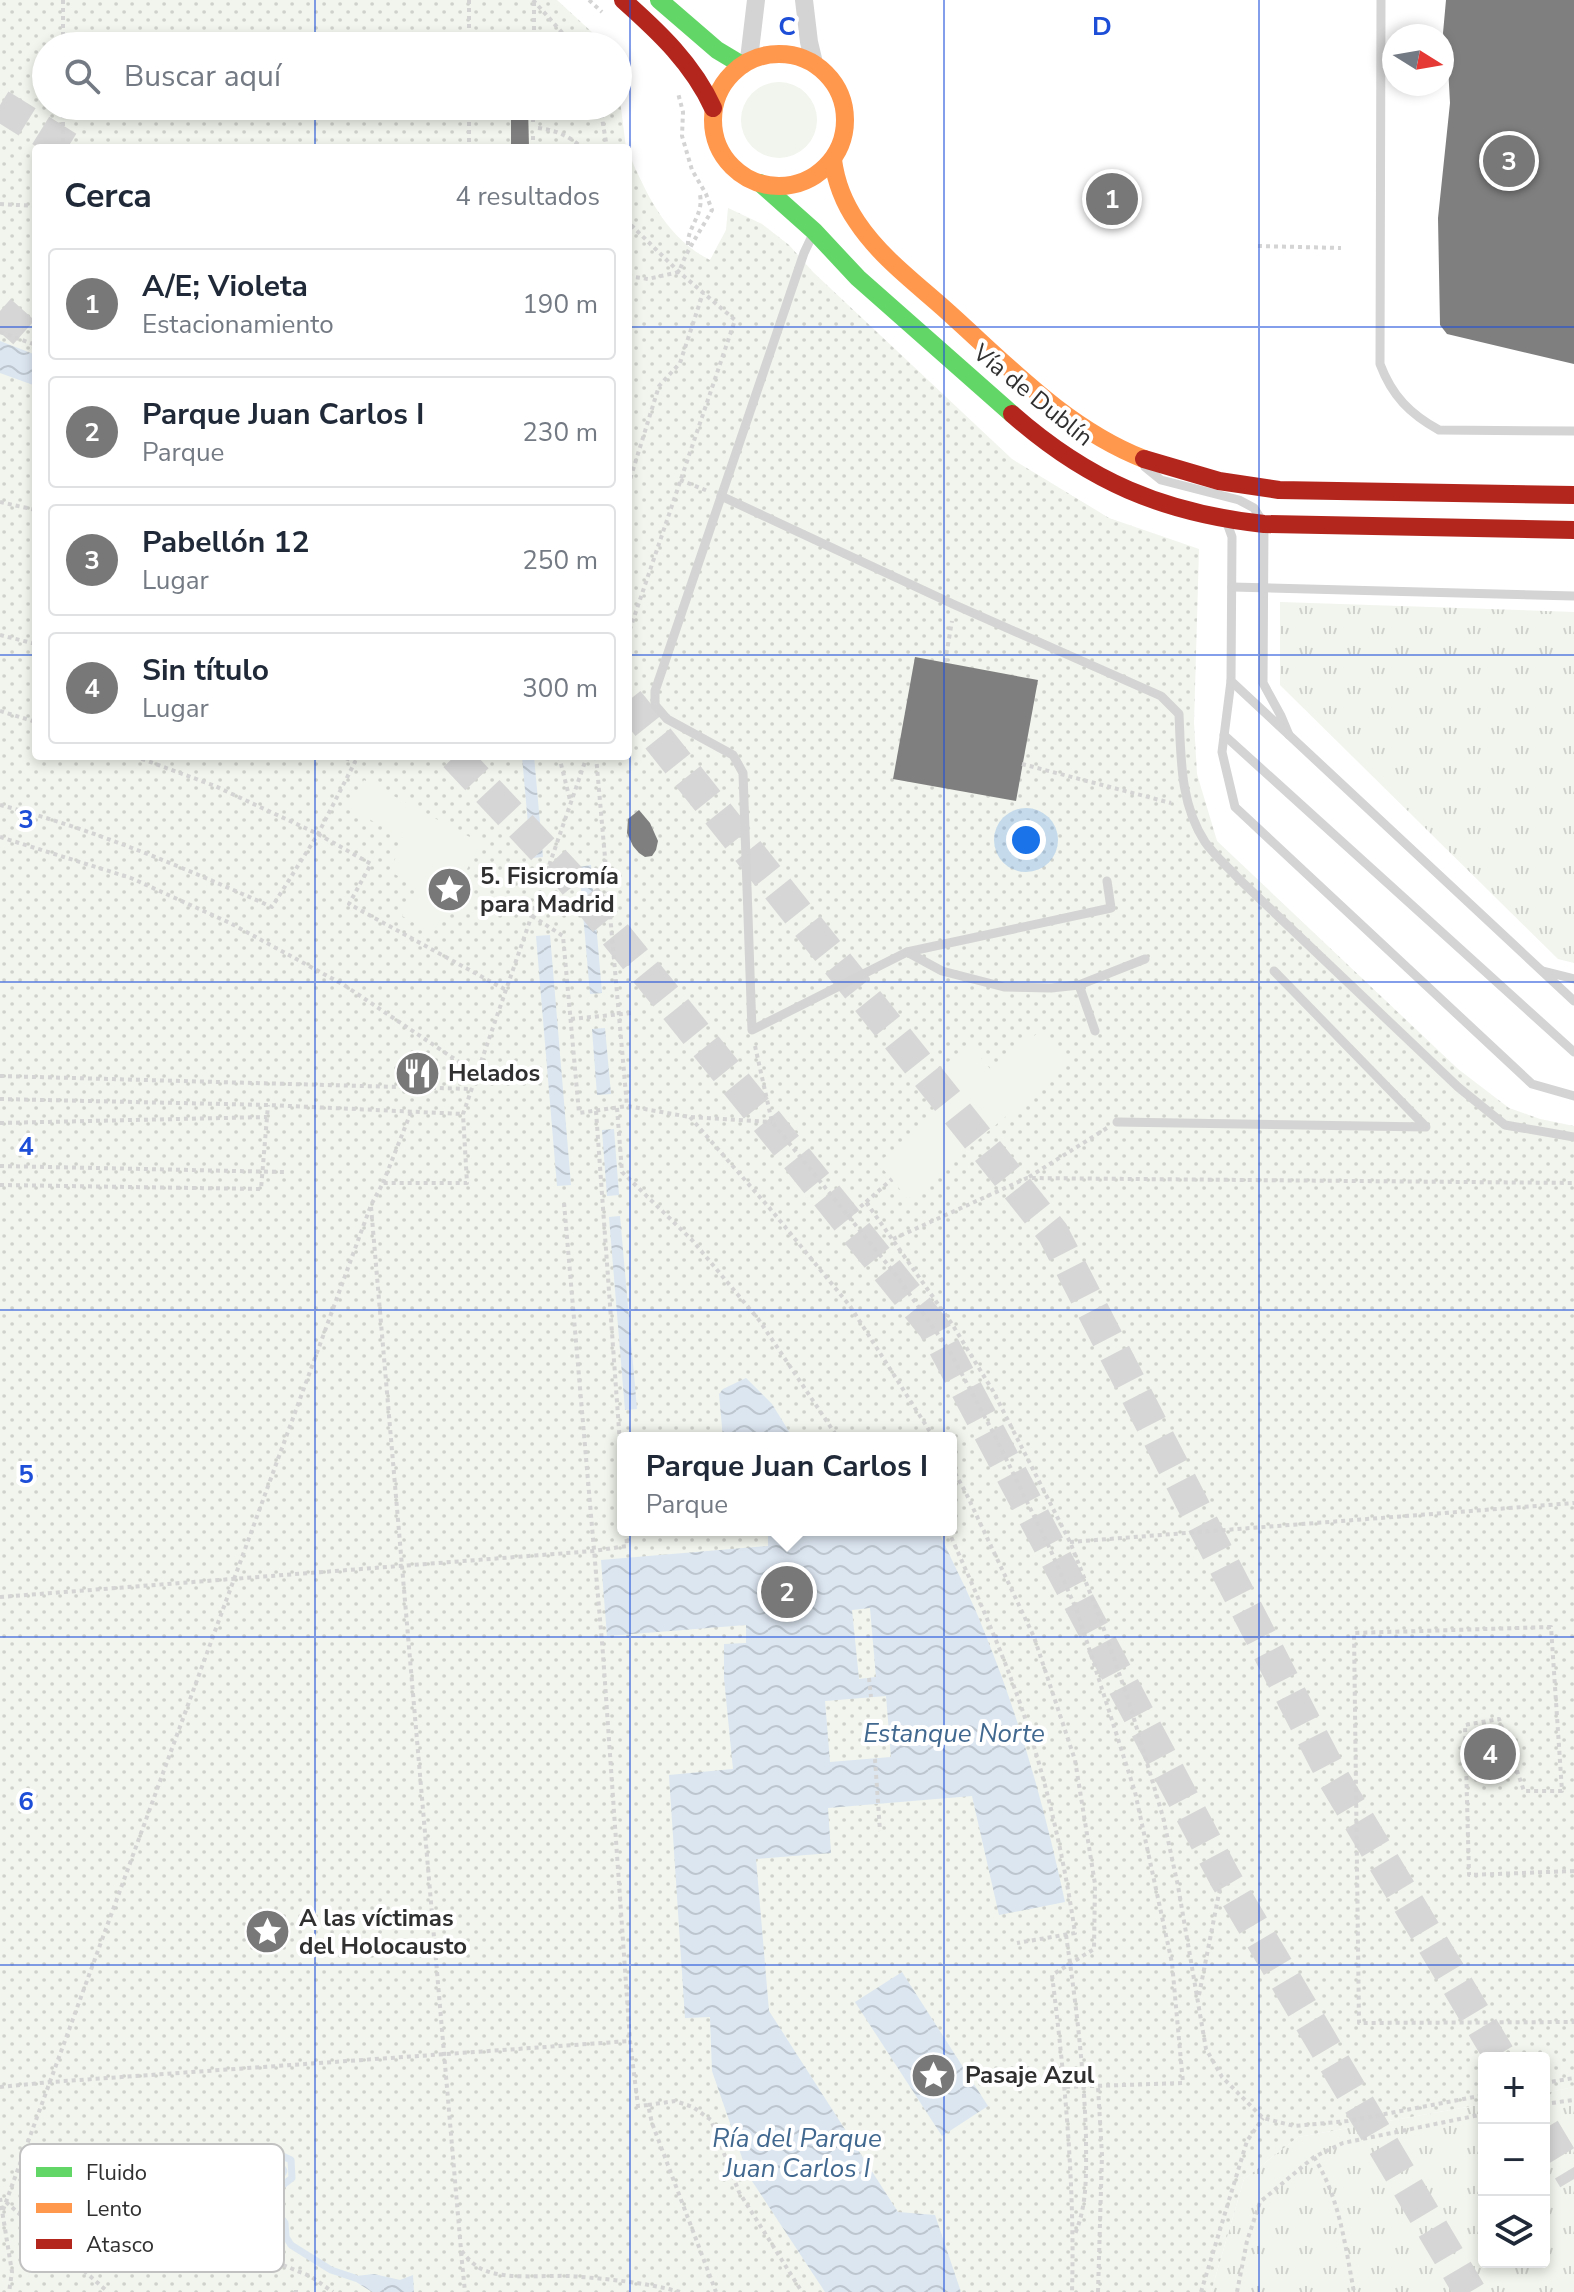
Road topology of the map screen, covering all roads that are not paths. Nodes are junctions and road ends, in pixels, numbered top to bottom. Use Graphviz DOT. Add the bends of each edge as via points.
graph roads {
  1 [pos="623,0"];
  2 [pos="659,0"];
  3 [pos="756,0"];
  4 [pos="804,0"];
  5 [pos="1381,0"];
  6 [pos="745,62"];
  7 [pos="814,63"];
  8 [pos="713,108"];
  9 [pos="833,160"];
  10 [pos="760,183"];
  11 [pos="814,231"];
  12 [pos="1574,431"];
  13 [pos="1141,458"];
  14 [pos="1574,495"];
  15 [pos="721,496"];
  16 [pos="1226,520"];
  17 [pos="1264,524"];
  18 [pos="1574,530"];
  19 [pos="1232,587"];
  20 [pos="1262,588"];
  21 [pos="1574,596"];
  22 [pos="1231,681"];
  23 [pos="1224,735"];
  24 [pos="1289,735"];
  25 [pos="1107,881"];
  26 [pos="907,952"];
  27 [pos="1145,959"];
  28 [pos="1539,970"];
  29 [pos="1274,971"];
  30 [pos="1574,979"];
  31 [pos="1079,985"];
  32 [pos="1574,1001"];
  33 [pos="1095,1031"];
  34 [pos="1574,1052"];
  35 [pos="1574,1096"];
  36 [pos="1117,1122"];
  37 [pos="1574,1137"];
  1 -- 8 [label="street" via="664,37 700,82"];
  2 -- 6 [label="street" via="717,50"];
  3 -- 6 [label="street"];
  4 -- 7 [label="street"];
  5 -- 12 [label="lane" via="1380,364 1388,384 1403,406 1439,430"];
  6 -- 7 [label="street" via="771,54"];
  6 -- 8 [label="street" via="723,84"];
  7 -- 9 [label="street" via="837,89 843,108 844,129"];
  8 -- 10 [label="street" via="717,142 727,160"];
  9 -- 10 [label="street" via="798,183"];
  9 -- 13 [label="street, Vía de Dublín" via="843,201 883,254 1059,412"];
  10 -- 11 [label="street, Vía de Dublín"];
  11 -- 15 [label="lane"];
  11 -- 16 [label="street, Vía de Dublín" via="858,278 1037,436 1120,487 1161,504"];
  13 -- 14 [label="street, Vía de Dublín" via="1219,481 1279,490"];
  13 -- 17 [label="lane" via="1161,480 1239,500 1254,508"];
  15 -- 26 [label="lane" via="655,691 655,705 667,719 733,755 743,773 752,1030"];
  15 -- 37 [label="lane" via="1161,696 1179,714 1189,807 1206,843 1239,879 1458,1087 1505,1125"];
  16 -- 17 [label="street, Vía de Dublín"];
  16 -- 19 [label="lane" via="1232,537"];
  17 -- 18 [label="street, Vía de Dublín"];
  17 -- 20 [label="lane"];
  19 -- 20 [label="lane"];
  19 -- 22 [label="lane"];
  20 -- 21 [label="lane"];
  20 -- 24 [label="lane" via="1263,683"];
  22 -- 23 [label="lane"];
  22 -- 24 [label="lane"];
  23 -- 34 [label="lane"];
  23 -- 35 [label="lane" via="1222,752 1235,807 1532,1084"];
  24 -- 28 [label="lane"];
  25 -- 26 [label="lane" via="1111,908"];
  26 -- 31 [label="lane" via="942,971 1004,987"];
  27 -- 31 [label="lane"];
  28 -- 30 [label="lane"];
  28 -- 32 [label="lane"];
  29 -- 36 [label="lane" via="1426,1127"];
  31 -- 33 [label="lane"];
}
